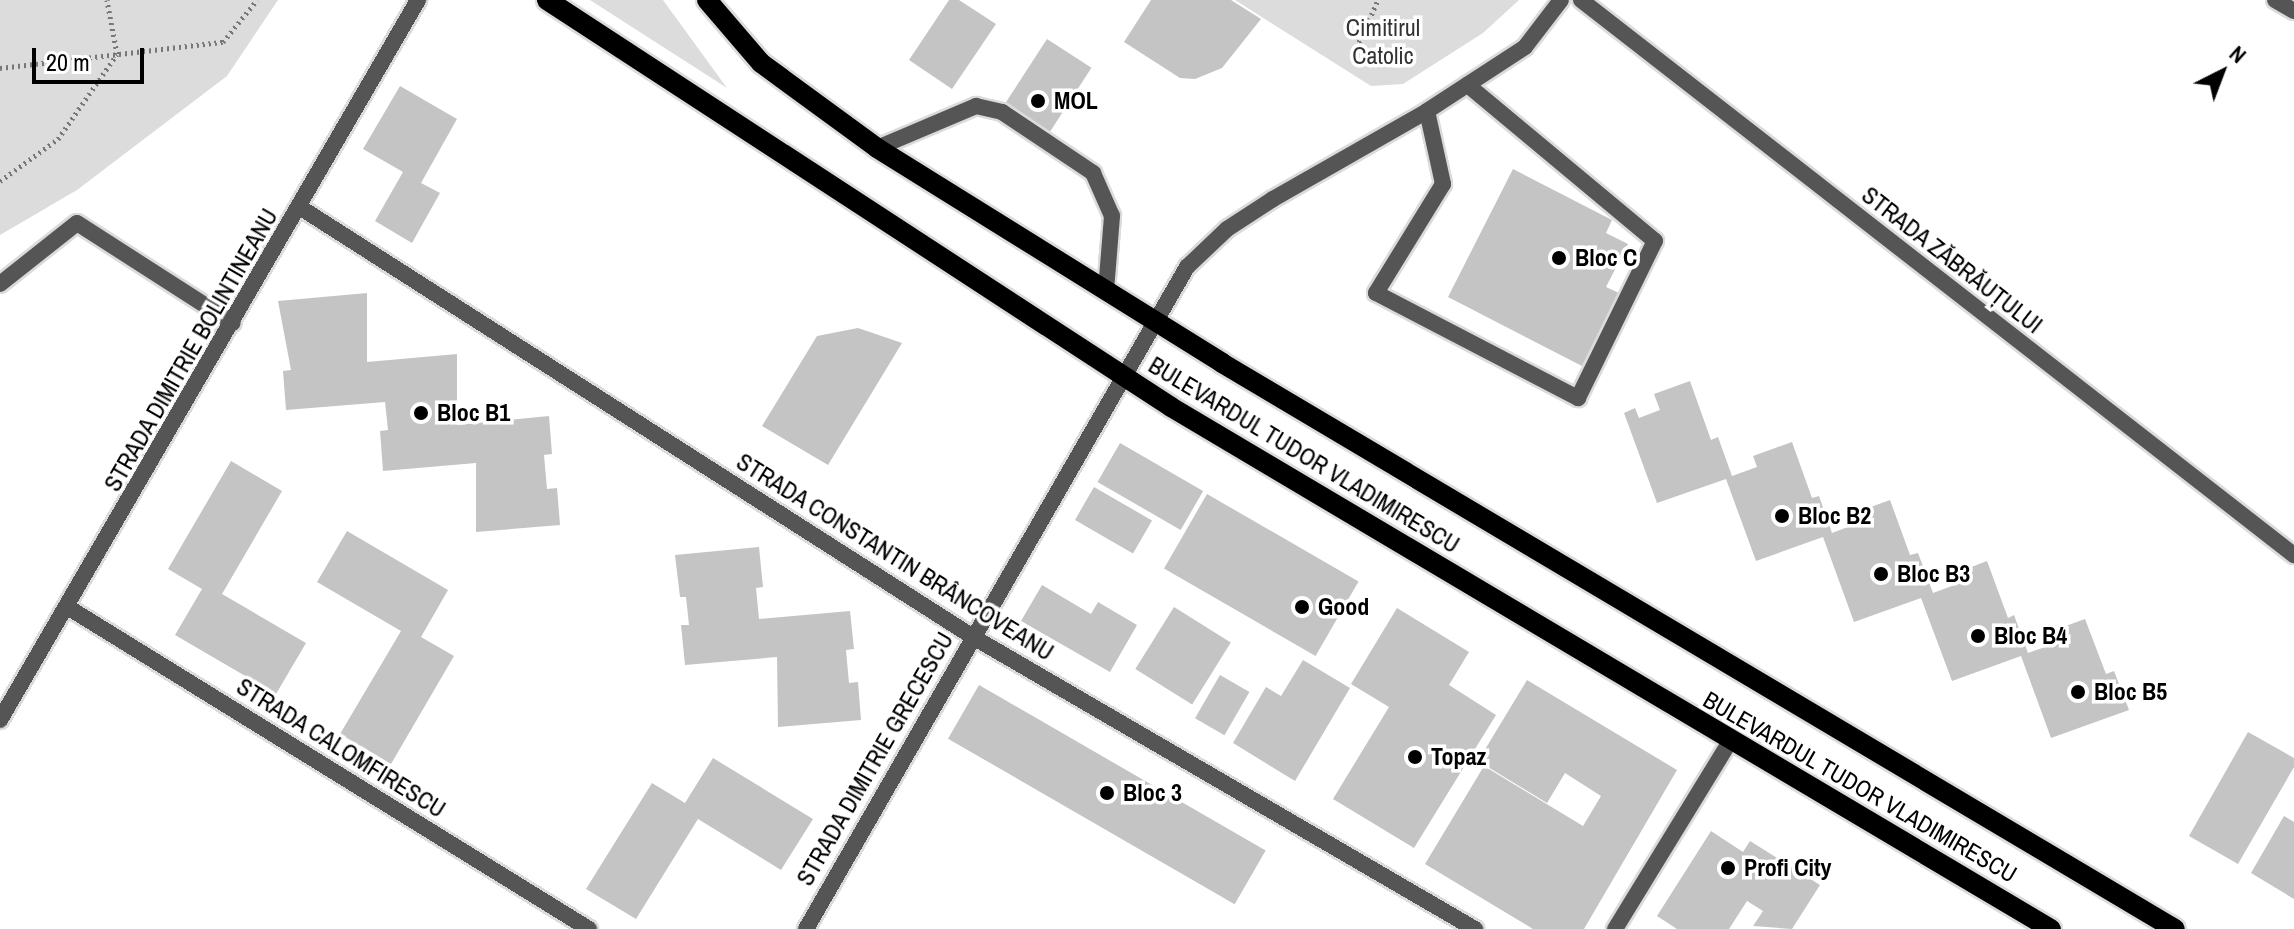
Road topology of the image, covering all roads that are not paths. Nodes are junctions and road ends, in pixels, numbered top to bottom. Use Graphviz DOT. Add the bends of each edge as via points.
graph roads {
  1 [pos="418,0"];
  2 [pos="547,0"];
  3 [pos="707,0"];
  4 [pos="1561,0"];
  5 [pos="1581,0"];
  6 [pos="2275,0"];
  7 [pos="2294,11"];
  8 [pos="1468,85"];
  9 [pos="1427,111"];
  10 [pos="877,148"];
  11 [pos="301,208"];
  12 [pos="0,284"];
  13 [pos="1106,291"];
  14 [pos="233,323"];
  15 [pos="1157,323"];
  16 [pos="1126,377"];
  17 [pos="2294,555"];
  18 [pos="69,608"];
  19 [pos="973,637"];
  20 [pos="0,720"];
  21 [pos="1730,741"];
  22 [pos="589,929"];
  23 [pos="806,929"];
  24 [pos="1475,929"];
  25 [pos="1615,929"];
  26 [pos="2051,929"];
  27 [pos="2175,929"];
  1 -- 11 [label="street, STRADA DIMITRIE BOLINTINEANU"];
  2 -- 16 [label="main road, BULEVARDUL TUDOR VLADIMIRESCU"];
  3 -- 10 [label="main road, BULEVARDUL TUDOR VLADIMIRESCU" via="761,63"];
  4 -- 8 [label="street, STRADA DIMITRIE GRECESCU" via="1525,47"];
  5 -- 17 [label="street, STRADA ZĂBRĂUȚULUI"];
  6 -- 7 [label="street"];
  8 -- 9 [label="street, STRADA DIMITRIE GRECESCU"];
  8 -- 9 [label="street" via="1655,241 1578,398 1376,293 1443,184"];
  9 -- 15 [label="street, STRADA DIMITRIE GRECESCU" via="1227,229 1187,267"];
  10 -- 13 [label="main road, BULEVARDUL TUDOR VLADIMIRESCU"];
  10 -- 13 [label="street" via="976,106 1002,112 1093,173 1112,216"];
  11 -- 14 [label="street, STRADA DIMITRIE BOLINTINEANU"];
  11 -- 19 [label="street, STRADA CONSTANTIN BRÂNCOVEANU"];
  12 -- 14 [label="street" via="77,223"];
  13 -- 15 [label="main road, BULEVARDUL TUDOR VLADIMIRESCU"];
  14 -- 18 [label="street, STRADA DIMITRIE BOLINTINEANU"];
  15 -- 16 [label="street, STRADA DIMITRIE GRECESCU"];
  15 -- 27 [label="main road, BULEVARDUL TUDOR VLADIMIRESCU"];
  16 -- 19 [label="street, STRADA DIMITRIE GRECESCU"];
  16 -- 21 [label="main road, BULEVARDUL TUDOR VLADIMIRESCU"];
  18 -- 20 [label="street, STRADA DIMITRIE BOLINTINEANU"];
  18 -- 22 [label="street, STRADA CALOMFIRESCU"];
  19 -- 23 [label="street, STRADA DIMITRIE GRECESCU"];
  19 -- 24 [label="street, STRADA CONSTANTIN BRÂNCOVEANU"];
  21 -- 25 [label="street"];
  21 -- 26 [label="main road, BULEVARDUL TUDOR VLADIMIRESCU"];
}
